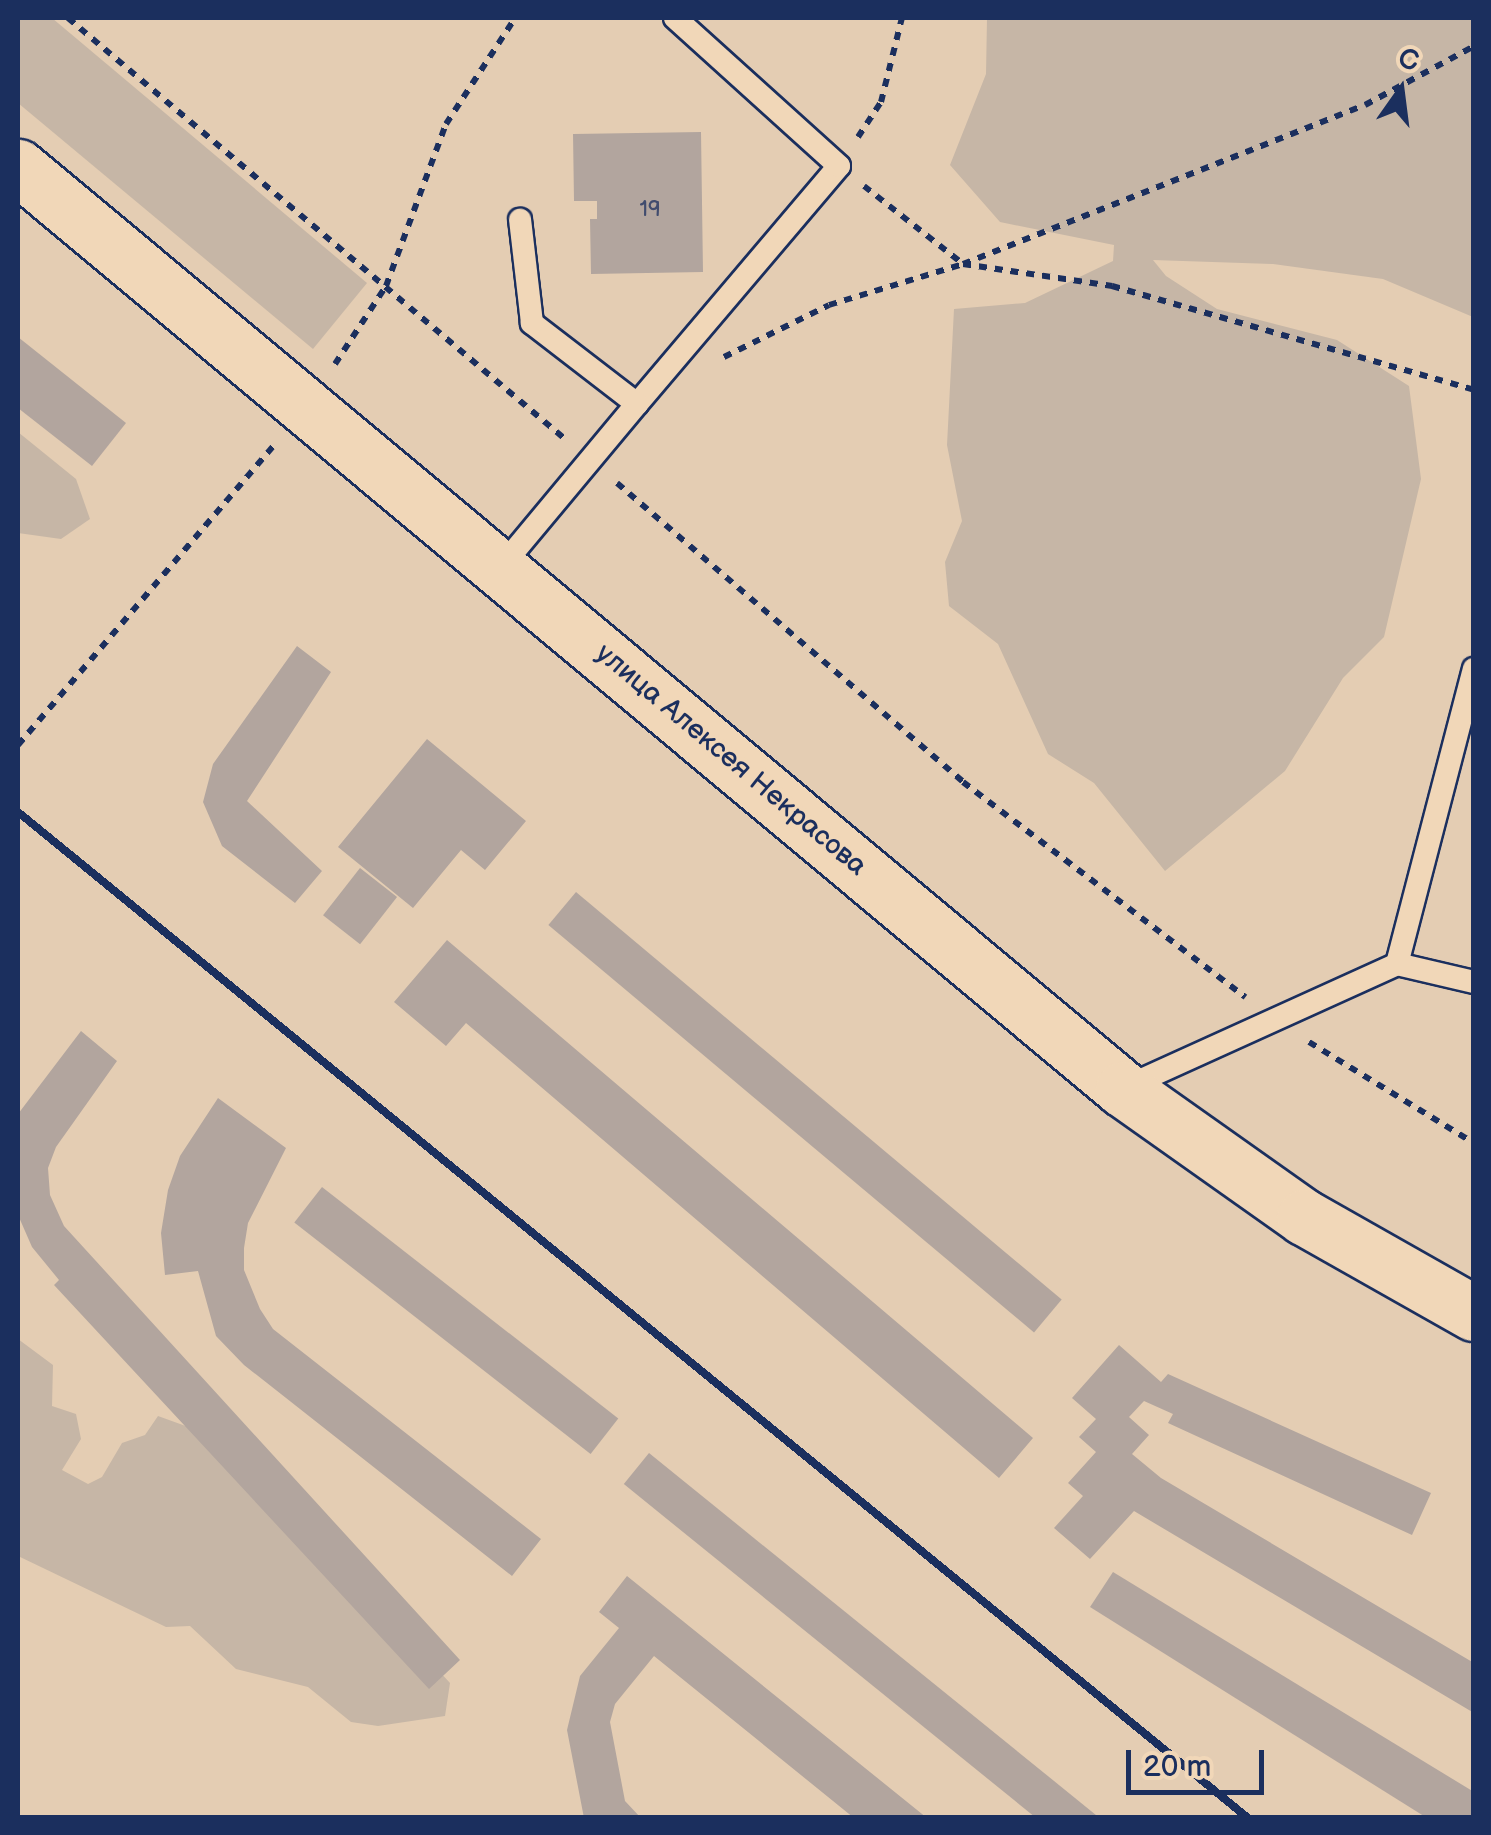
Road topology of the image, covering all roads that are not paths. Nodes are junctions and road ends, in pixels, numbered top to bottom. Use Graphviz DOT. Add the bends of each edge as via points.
graph roads {
  1 [pos="675,18"];
  2 [pos="18,167"];
  3 [pos="520,220"];
  4 [pos="637,404"];
  5 [pos="500,567"];
  6 [pos="1474,668"];
  7 [pos="1397,964"];
  8 [pos="1474,982"];
  9 [pos="1123,1088"];
  10 [pos="1474,1313"];
  1 -- 4 [label="lane" via="839,166"];
  2 -- 5 [label="street, улица Алексея Некрасова"];
  3 -- 4 [label="lane" via="532,323"];
  4 -- 5 [label="lane"];
  5 -- 9 [label="street, улица Алексея Некрасова"];
  6 -- 7 [label="lane"];
  7 -- 8 [label="lane"];
  7 -- 9 [label="lane"];
  9 -- 10 [label="street, улица Алексея Некрасова" via="1304,1217"];
}
